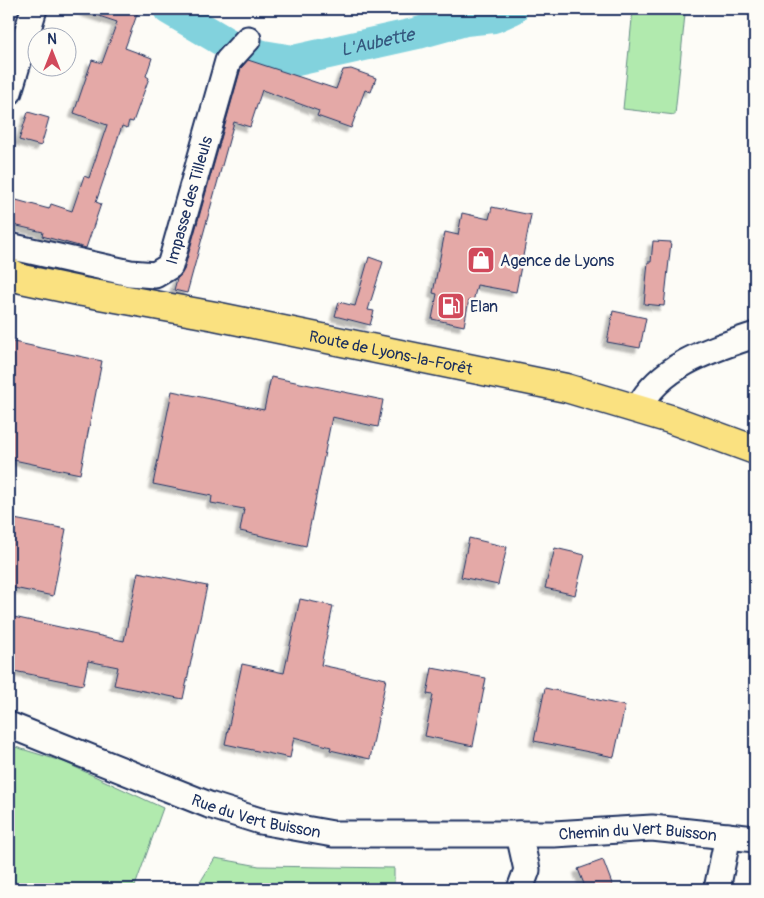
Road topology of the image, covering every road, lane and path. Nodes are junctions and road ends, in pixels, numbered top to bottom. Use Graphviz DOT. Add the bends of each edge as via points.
graph roads {
  1 [pos="34,9"];
  2 [pos="248,39"];
  3 [pos="9,92"];
  4 [pos="9,246"];
  5 [pos="13,278"];
  6 [pos="755,335"];
  7 [pos="638,408"];
  8 [pos="755,450"];
  9 [pos="9,725"];
  10 [pos="519,834"];
  11 [pos="728,836"];
  12 [pos="755,839"];
  13 [pos="520,889"];
  14 [pos="717,889"];
  1 -- 3 [label="street"];
  2 -- 4 [label="street, Impasse des Tilleuls" via="228,61 170,266 155,275 130,273"];
  5 -- 7 [label="main road, Route de Lyons-la-Forêt" via="491,372"];
  6 -- 7 [label="street" via="679,364"];
  7 -- 8 [label="main road, Route de Lyons-la-Forêt"];
  9 -- 10 [label="street, Rue du Vert Buisson" via="144,780 260,821 332,834"];
  10 -- 11 [label="street, Chemin du Vert Buisson" via="652,828"];
  10 -- 13 [label="street" via="527,870"];
  11 -- 12 [label="street, Chemin du Vert Buisson"];
  11 -- 14 [label="street"];
}
